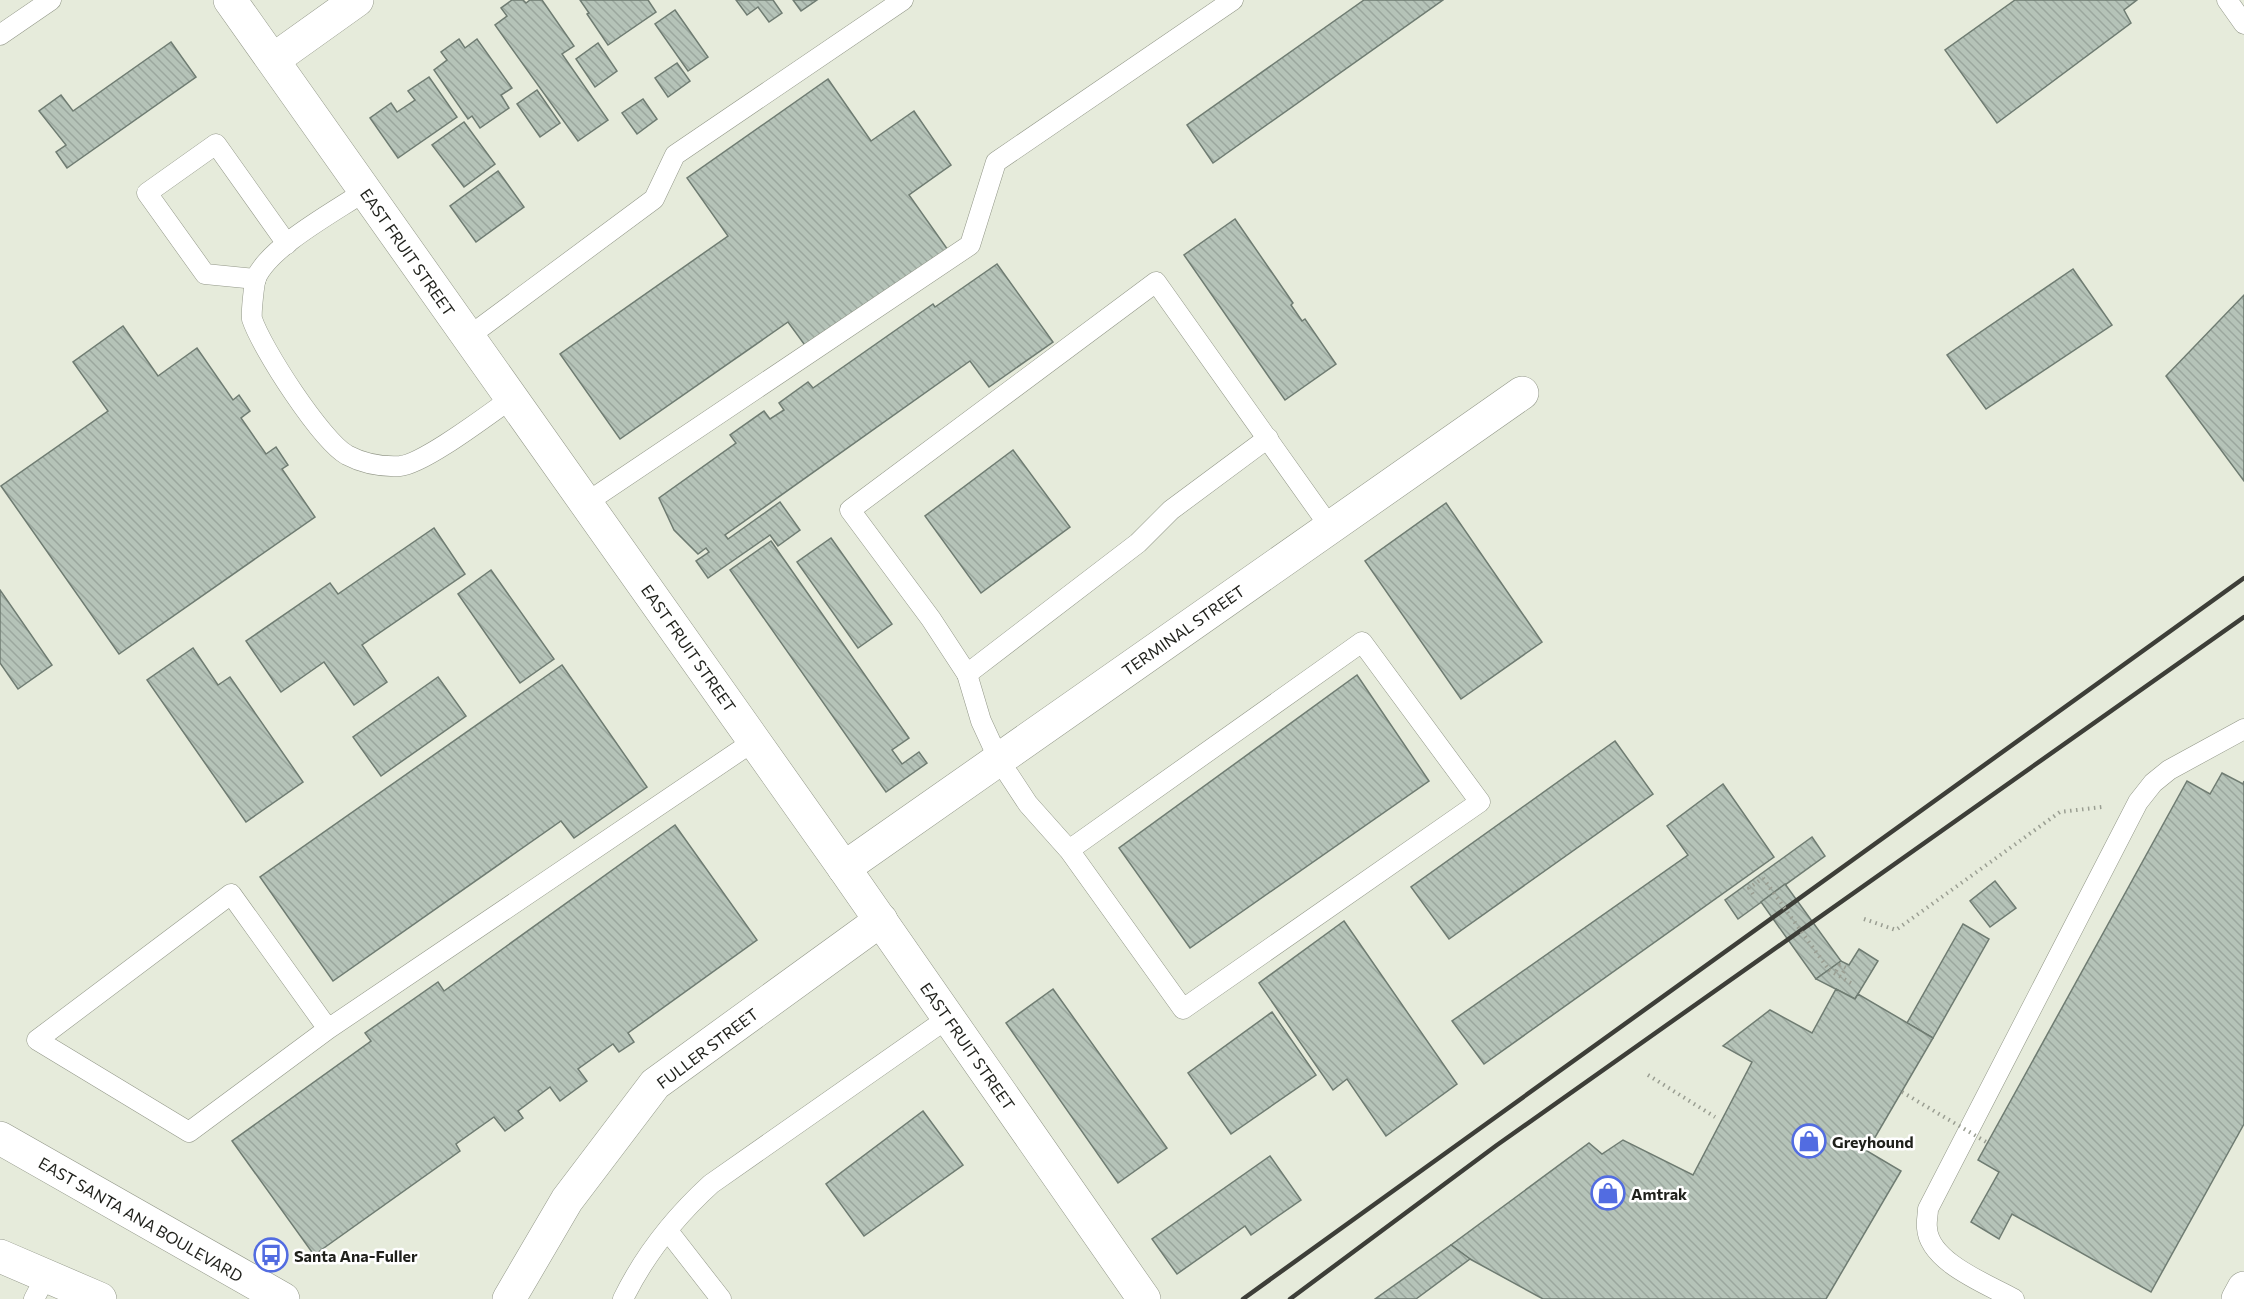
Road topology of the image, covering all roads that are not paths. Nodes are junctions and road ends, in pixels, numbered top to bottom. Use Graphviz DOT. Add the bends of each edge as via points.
graph roads {
  1 [pos="51,0"];
  2 [pos="230,0"];
  3 [pos="357,0"];
  4 [pos="903,0"];
  5 [pos="1233,0"];
  6 [pos="2227,0"];
  7 [pos="2244,24"];
  8 [pos="0,35"];
  9 [pos="273,60"];
  10 [pos="365,191"];
  11 [pos="287,244"];
  12 [pos="256,279"];
  13 [pos="468,337"];
  14 [pos="1522,393"];
  15 [pos="512,398"];
  16 [pos="1268,438"];
  17 [pos="586,503"];
  18 [pos="1330,527"];
  19 [pos="967,674"];
  20 [pos="2244,729"];
  21 [pos="754,741"];
  22 [pos="999,760"];
  23 [pos="1069,850"];
  24 [pos="844,868"];
  25 [pos="880,920"];
  26 [pos="948,1018"];
  27 [pos="328,1029"];
  28 [pos="0,1138"];
  29 [pos="668,1231"];
  30 [pos="0,1256"];
  31 [pos="40,1287"];
  32 [pos="2244,1288"];
  33 [pos="100,1299"];
  34 [pos="283,1299"];
  35 [pos="509,1299"];
  36 [pos="623,1299"];
  37 [pos="721,1299"];
  38 [pos="1144,1299"];
  39 [pos="2014,1299"];
  40 [pos="2238,1299"];
  1 -- 8 [label="lane"];
  2 -- 9 [label="street, EAST FRUIT STREET"];
  3 -- 9 [label="street"];
  4 -- 13 [label="lane" via="675,154 654,199"];
  5 -- 17 [label="lane" via="996,162 970,245"];
  6 -- 7 [label="lane"];
  9 -- 10 [label="street, EAST FRUIT STREET"];
  10 -- 11 [label="lane"];
  10 -- 13 [label="street, EAST FRUIT STREET"];
  11 -- 12 [label="lane" via="274,254"];
  11 -- 12 [label="lane" via="216,144 147,193 205,274"];
  12 -- 15 [label="lane" via="251,316 268,354 328,440 347,454 374,466 403,466 428,455"];
  13 -- 15 [label="street, EAST FRUIT STREET"];
  14 -- 18 [label="street, TERMINAL STREET"];
  15 -- 17 [label="street, EAST FRUIT STREET"];
  16 -- 18 [label="lane"];
  16 -- 19 [label="lane" via="1171,510 1138,543"];
  16 -- 19 [label="lane" via="1156,282 850,510"];
  17 -- 21 [label="street, EAST FRUIT STREET"];
  18 -- 22 [label="street, TERMINAL STREET"];
  19 -- 22 [label="lane" via="981,721"];
  20 -- 39 [label="lane" via="2169,770 2138,802 1929,1209 1926,1229 1934,1248 1950,1263"];
  21 -- 24 [label="street, EAST FRUIT STREET"];
  21 -- 27 [label="lane"];
  22 -- 23 [label="lane" via="1028,804"];
  22 -- 24 [label="street, TERMINAL STREET"];
  23 -- 23 [label="lane" via="1362,642 1479,802 1183,1009"];
  24 -- 25 [label="street, EAST FRUIT STREET"];
  25 -- 26 [label="street, EAST FRUIT STREET"];
  25 -- 35 [label="street, FULLER STREET" via="655,1084 567,1200"];
  26 -- 29 [label="lane" via="711,1184"];
  26 -- 38 [label="street, EAST FRUIT STREET"];
  27 -- 27 [label="lane" via="231,894 37,1040 189,1132"];
  28 -- 34 [label="street, EAST SANTA ANA BOULEVARD"];
  29 -- 36 [label="lane"];
  29 -- 37 [label="lane"];
  30 -- 31 [label="street"];
  31 -- 33 [label="street"];
  32 -- 40 [label="street"];
}
